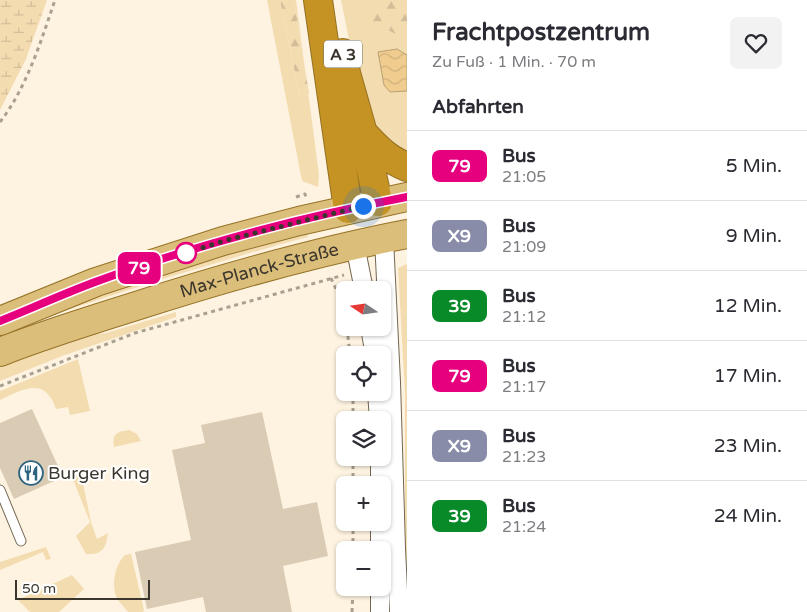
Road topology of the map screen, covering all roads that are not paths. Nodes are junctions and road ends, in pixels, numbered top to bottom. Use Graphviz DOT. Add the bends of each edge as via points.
graph roads {
  1 [pos="318,0"];
  2 [pos="333,0"];
  3 [pos="364,133"];
  4 [pos="407,167"];
  5 [pos="407,197"];
  6 [pos="378,202"];
  7 [pos="348,209"];
  8 [pos="396,236"];
  9 [pos="358,257"];
  10 [pos="362,281"];
  11 [pos="0,321"];
  12 [pos="0,352"];
  13 [pos="0,490"];
  14 [pos="4,509"];
  15 [pos="22,541"];
  16 [pos="380,596"];
  17 [pos="380,612"];
  18 [pos="399,612"];
  1 -- 7 [label="highway"];
  2 -- 3 [label="highway, A 3" via="346,73"];
  3 -- 4 [label="highway, A 3" via="378,150"];
  3 -- 6 [label="highway, A 3"];
  5 -- 6 [label="main road, Max-Planck-Straße"];
  6 -- 7 [label="main road, Max-Planck-Straße"];
  6 -- 8 [label="main road"];
  7 -- 9 [label="main road"];
  7 -- 11 [label="main road, Max-Planck-Straße" via="223,241 96,282"];
  8 -- 9 [label="main road, Max-Planck-Straße"];
  8 -- 18 [label="street" via="392,382"];
  9 -- 10 [label="street"];
  9 -- 12 [label="main road, Max-Planck-Straße" via="239,274"];
  13 -- 14 [label="lane"];
  14 -- 15 [label="lane"];
  16 -- 17 [label="street"];
}
